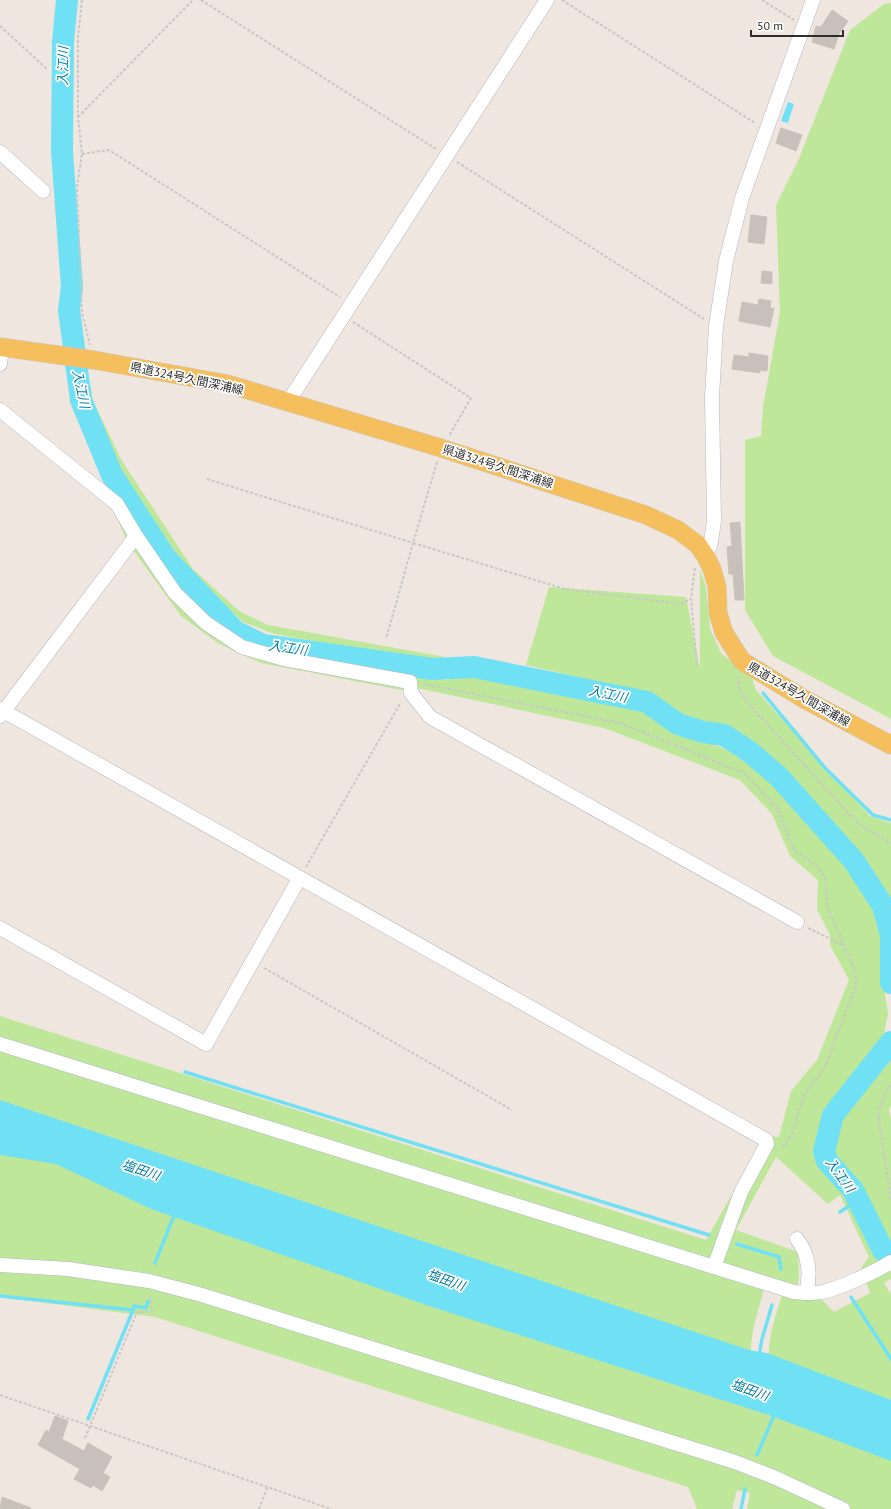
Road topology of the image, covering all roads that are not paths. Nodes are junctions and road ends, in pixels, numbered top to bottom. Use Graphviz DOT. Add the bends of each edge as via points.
graph roads {
  1 [pos="547,0"];
  2 [pos="813,0"];
  3 [pos="0,152"];
  4 [pos="43,191"];
  5 [pos="1,352"];
  6 [pos="288,402"];
  7 [pos="0,410"];
  8 [pos="136,536"];
  9 [pos="702,551"];
  10 [pos="1,712"];
  11 [pos="891,745"];
  12 [pos="300,879"];
  13 [pos="797,922"];
  14 [pos="0,928"];
  15 [pos="0,1044"];
  16 [pos="797,1239"];
  17 [pos="891,1262"];
  18 [pos="0,1265"];
  19 [pos="714,1267"];
  20 [pos="806,1294"];
  21 [pos="843,1509"];
  1 -- 6 [label="street"];
  2 -- 9 [label="street" via="742,198 726,261 716,326 712,397 714,521 711,542"];
  3 -- 4 [label="street"];
  5 -- 6 [label="main road, 県道324号久間深浦線" via="94,360 228,384"];
  6 -- 9 [label="main road, 県道324号久間深浦線" via="442,448 646,515 678,530"];
  7 -- 8 [label="street" via="117,504"];
  8 -- 10 [label="street"];
  8 -- 13 [label="street" via="175,593 206,623 242,647 284,659 410,682 411,694 430,717"];
  9 -- 11 [label="main road, 県道324号久間深浦線" via="712,569 717,587 718,613 724,633 742,661 804,699"];
  10 -- 12 [label="street"];
  12 -- 14 [label="street" via="206,1044"];
  12 -- 19 [label="street" via="766,1140 767,1144 741,1192"];
  15 -- 19 [label="street"];
  16 -- 20 [label="street" via="804,1248 810,1280"];
  17 -- 20 [label="street" via="823,1292"];
  18 -- 21 [label="street" via="68,1269 149,1281 202,1295 735,1462"];
  19 -- 20 [label="street"];
}
